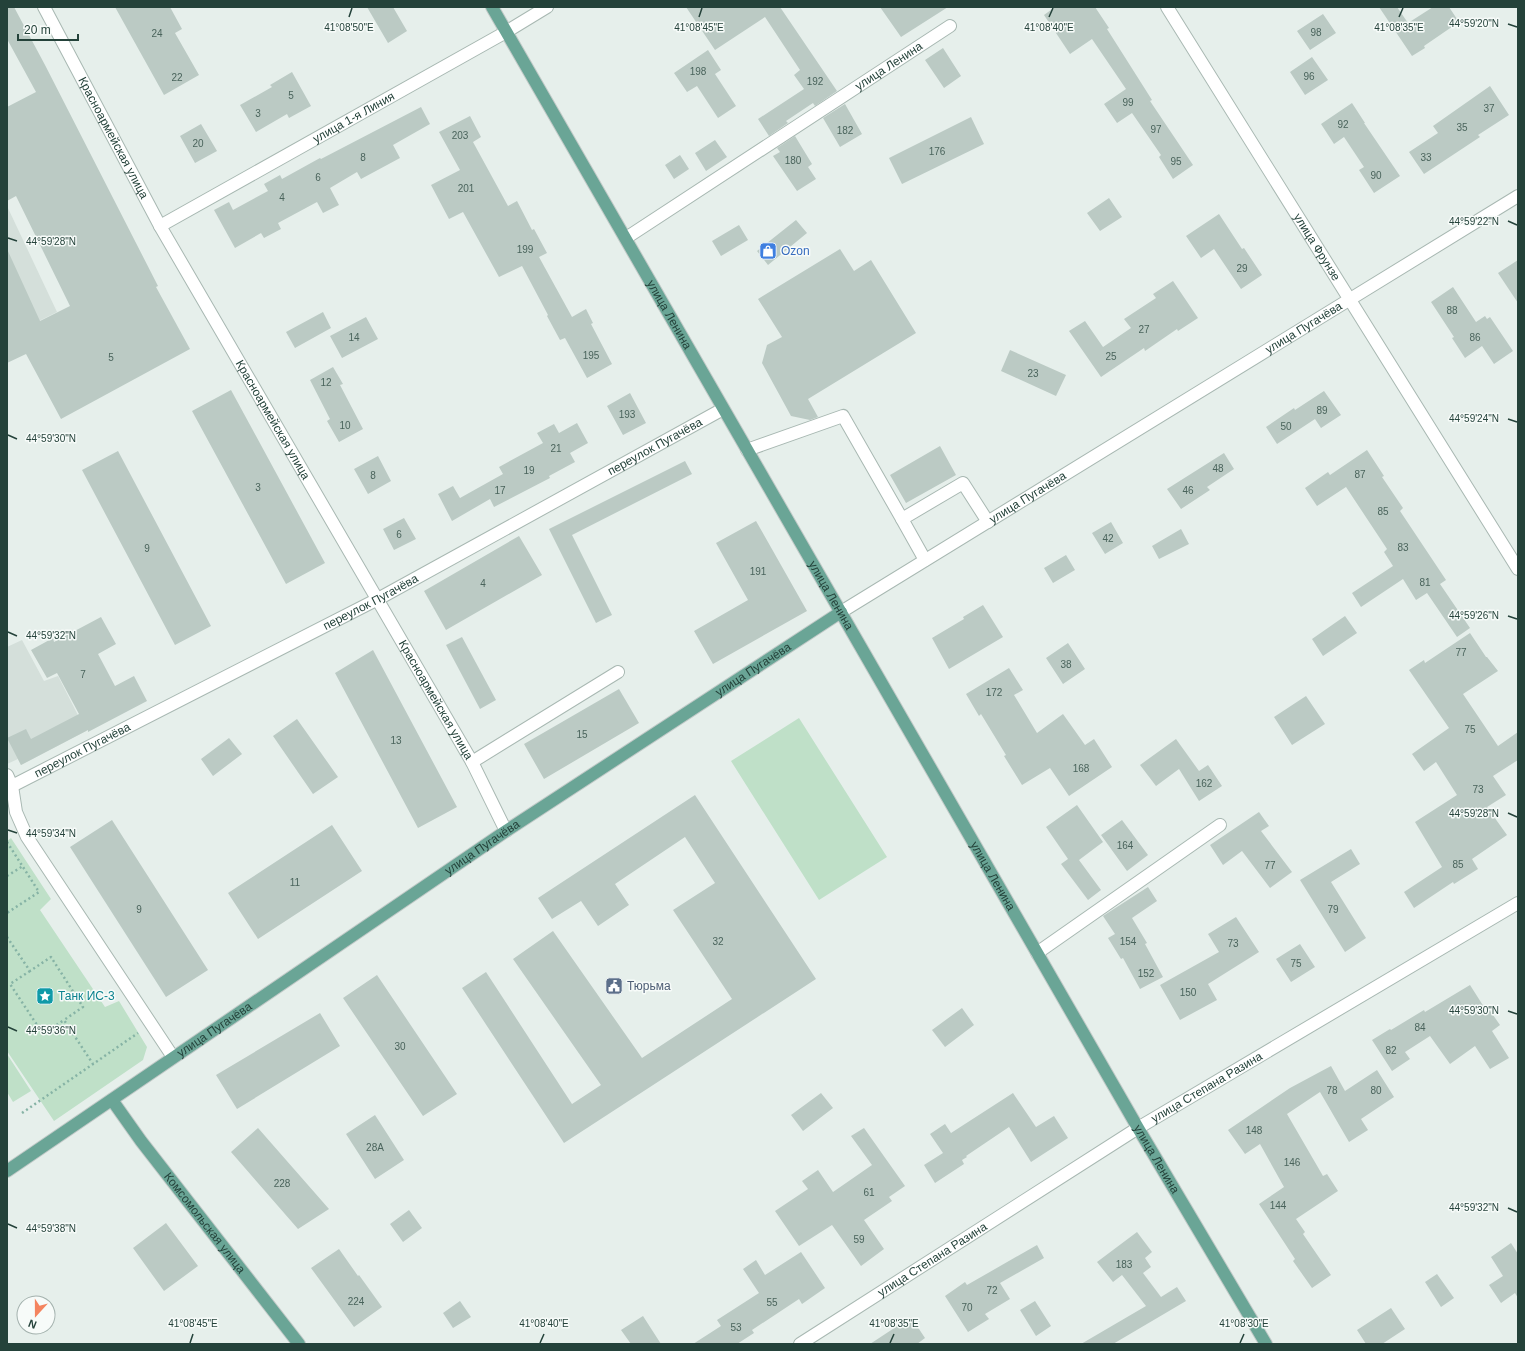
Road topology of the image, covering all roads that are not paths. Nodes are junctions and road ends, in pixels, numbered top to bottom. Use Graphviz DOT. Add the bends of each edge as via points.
graph roads {
  1 [pos="44,7"];
  2 [pos="492,7"];
  3 [pos="547,7"];
  4 [pos="1167,7"];
  5 [pos="950,26"];
  6 [pos="506,32"];
  7 [pos="1518,196"];
  8 [pos="160,226"];
  9 [pos="626,238"];
  10 [pos="1351,299"];
  11 [pos="723,409"];
  12 [pos="747,450"];
  13 [pos="902,519"];
  14 [pos="988,522"];
  15 [pos="925,560"];
  16 [pos="1518,569"];
  17 [pos="378,599"];
  18 [pos="841,612"];
  19 [pos="618,672"];
  20 [pos="472,762"];
  21 [pos="10,780"];
  22 [pos="11,808"];
  23 [pos="1220,825"];
  24 [pos="506,831"];
  25 [pos="1518,903"];
  26 [pos="1037,953"];
  27 [pos="173,1057"];
  28 [pos="112,1100"];
  29 [pos="1138,1128"];
  30 [pos="7,1171"];
  31 [pos="299,1344"];
  32 [pos="800,1344"];
  33 [pos="1266,1344"];
  1 -- 8 [label="street, Красноармейская улица"];
  2 -- 6 [label="main road, улица Ленина"];
  3 -- 6 [label="street, улица 1-я Линия"];
  4 -- 10 [label="street, улица Фрунзе"];
  5 -- 9 [label="street, улица Ленина"];
  6 -- 8 [label="street, улица 1-я Линия"];
  6 -- 9 [label="main road, улица Ленина"];
  7 -- 10 [label="street, улица Пугачёва"];
  8 -- 17 [label="street, Красноармейская улица"];
  9 -- 11 [label="main road, улица Ленина"];
  10 -- 14 [label="street, улица Пугачёва"];
  10 -- 16 [label="street, улица Фрунзе"];
  11 -- 12 [label="main road, улица Ленина"];
  11 -- 17 [label="street, переулок Пугачёва"];
  12 -- 13 [label="street" via="843,416"];
  12 -- 18 [label="main road, улица Ленина"];
  13 -- 14 [label="street" via="963,483"];
  13 -- 15 [label="street"];
  14 -- 15 [label="street, улица Пугачёва"];
  15 -- 18 [label="street, улица Пугачёва"];
  17 -- 20 [label="street, Красноармейская улица"];
  17 -- 21 [label="street, переулок Пугачёва"];
  18 -- 24 [label="main road, улица Пугачёва"];
  18 -- 26 [label="main road, улица Ленина"];
  19 -- 20 [label="street"];
  20 -- 24 [label="street, Красноармейская улица"];
  21 -- 22 [label="street"];
  22 -- 27 [label="street" via="16,812 26,837"];
  23 -- 26 [label="street"];
  24 -- 27 [label="main road, улица Пугачёва"];
  25 -- 29 [label="street, улица Степана Разина"];
  26 -- 29 [label="main road, улица Ленина"];
  27 -- 28 [label="main road, улица Пугачёва"];
  28 -- 30 [label="main road, улица Пугачёва"];
  28 -- 31 [label="main road, Комсомольская улица"];
  29 -- 32 [label="street, улица Степана Разина"];
  29 -- 33 [label="main road, улица Ленина"];
}
